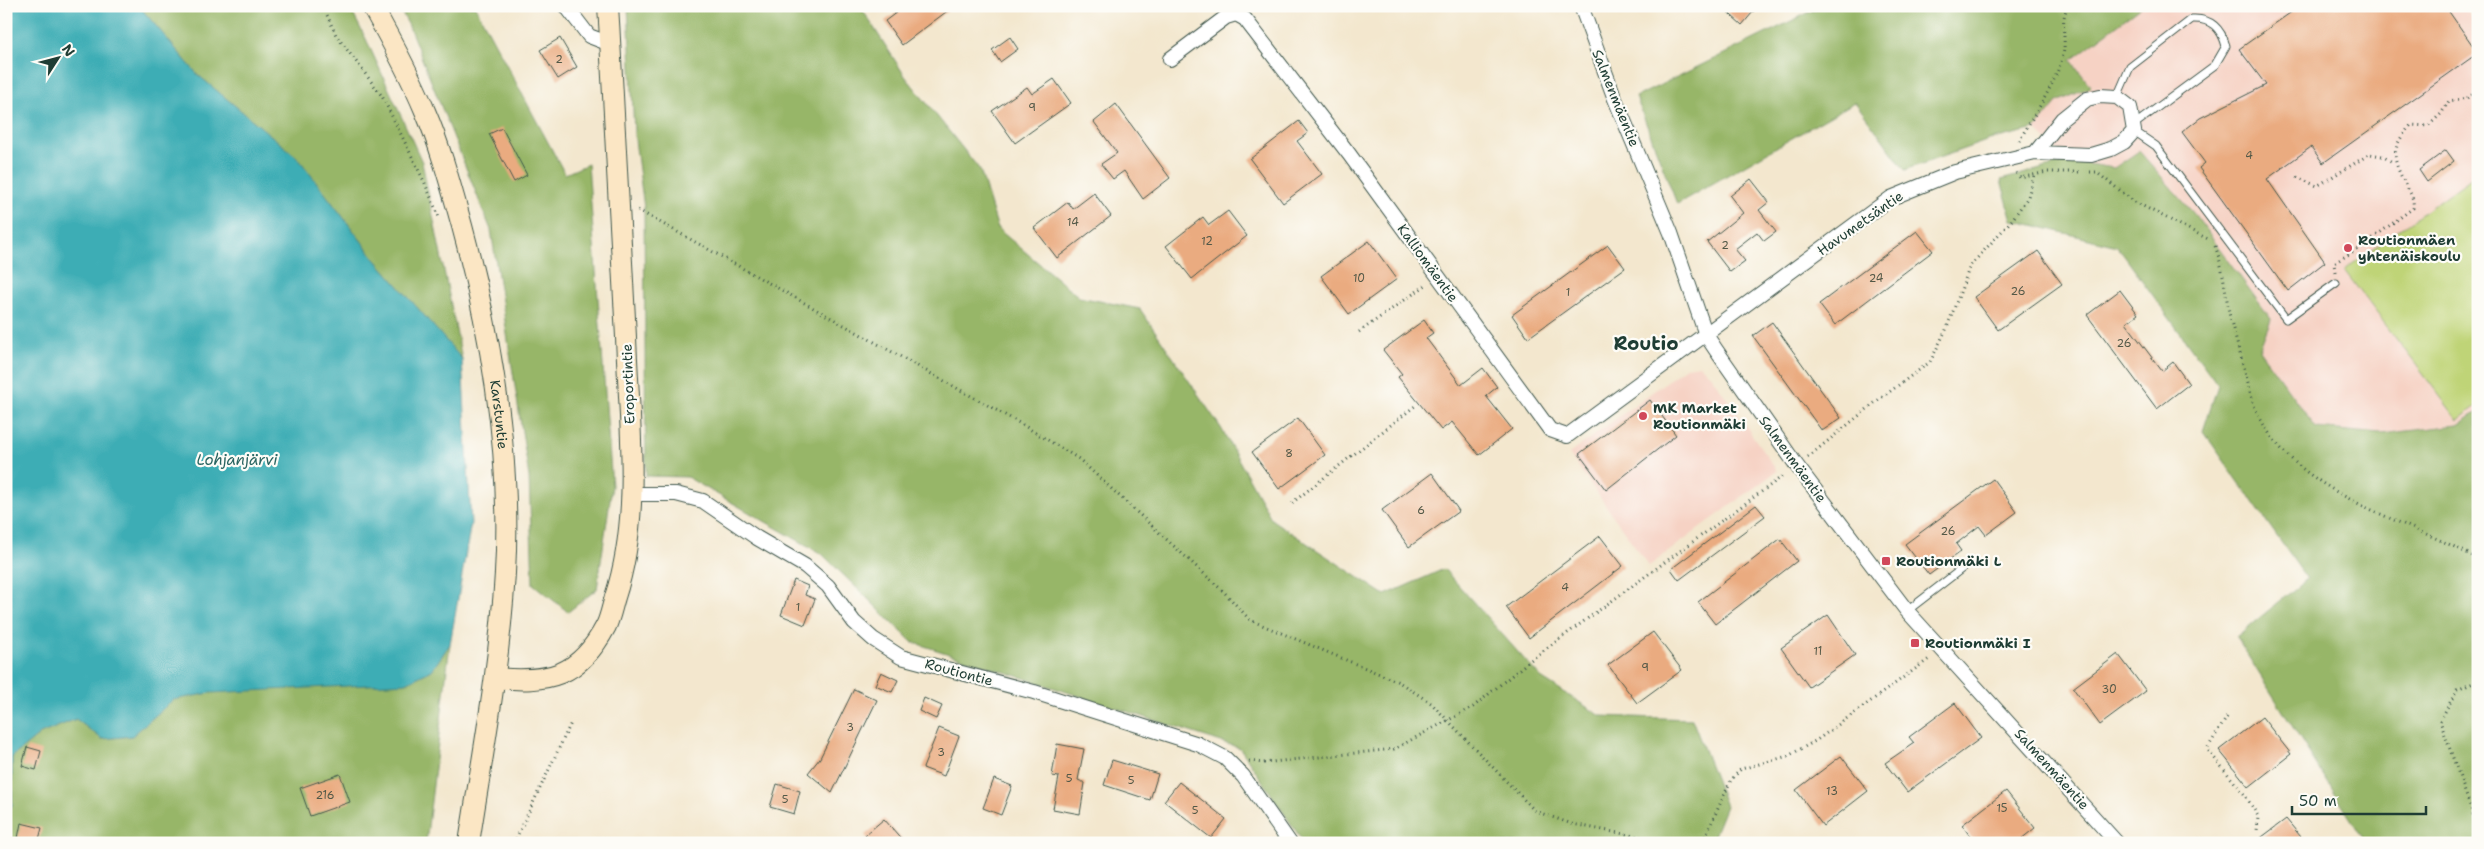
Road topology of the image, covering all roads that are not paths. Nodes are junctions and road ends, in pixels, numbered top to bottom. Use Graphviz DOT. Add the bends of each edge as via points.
graph roads {
  1 [pos="372,6"];
  2 [pos="566,6"];
  3 [pos="608,6"];
  4 [pos="1581,6"];
  5 [pos="610,44"];
  6 [pos="1170,59"];
  7 [pos="2117,97"];
  8 [pos="2134,127"];
  9 [pos="2035,153"];
  10 [pos="2336,283"];
  11 [pos="1706,335"];
  12 [pos="632,494"];
  13 [pos="1964,567"];
  14 [pos="1907,611"];
  15 [pos="495,678"];
  16 [pos="469,843"];
  17 [pos="1290,843"];
  18 [pos="2118,843"];
  1 -- 15 [label="main road, Karstuntie" via="425,111 448,174 470,255 488,342 501,420 505,493 506,570"];
  2 -- 5 [label="street" via="589,36"];
  3 -- 5 [label="main road, Eroportintie"];
  4 -- 11 [label="street, Salmenmäentie" via="1615,99 1672,233"];
  5 -- 12 [label="main road, Eroportintie"];
  6 -- 11 [label="street, Kalliomäentie" via="1226,16 1236,14 1245,19 1349,154 1550,430 1567,436"];
  7 -- 8 [label="street" via="2130,107"];
  7 -- 8 [label="lane" via="2130,67 2192,19 2208,20 2223,35 2226,46 2215,65"];
  7 -- 9 [label="street" via="2100,96 2077,105 2051,130"];
  8 -- 9 [label="street, Havumetsäntie" via="2124,142 2091,155"];
  8 -- 10 [label="lane" via="2156,146 2286,319"];
  9 -- 11 [label="street, Havumetsäntie" via="1956,172 1892,198"];
  11 -- 14 [label="street, Salmenmäentie" via="1797,466"];
  12 -- 15 [label="main road, Eroportintie" via="624,571 606,626 587,653 558,676 521,680"];
  12 -- 17 [label="street, Routiontie" via="676,494 703,501 805,566 828,586 854,622 873,640 901,657 1034,692 1198,744 1225,758 1243,776"];
  13 -- 14 [label="lane"];
  14 -- 18 [label="street, Salmenmäentie"];
  15 -- 16 [label="main road, Karstuntie"];
}
